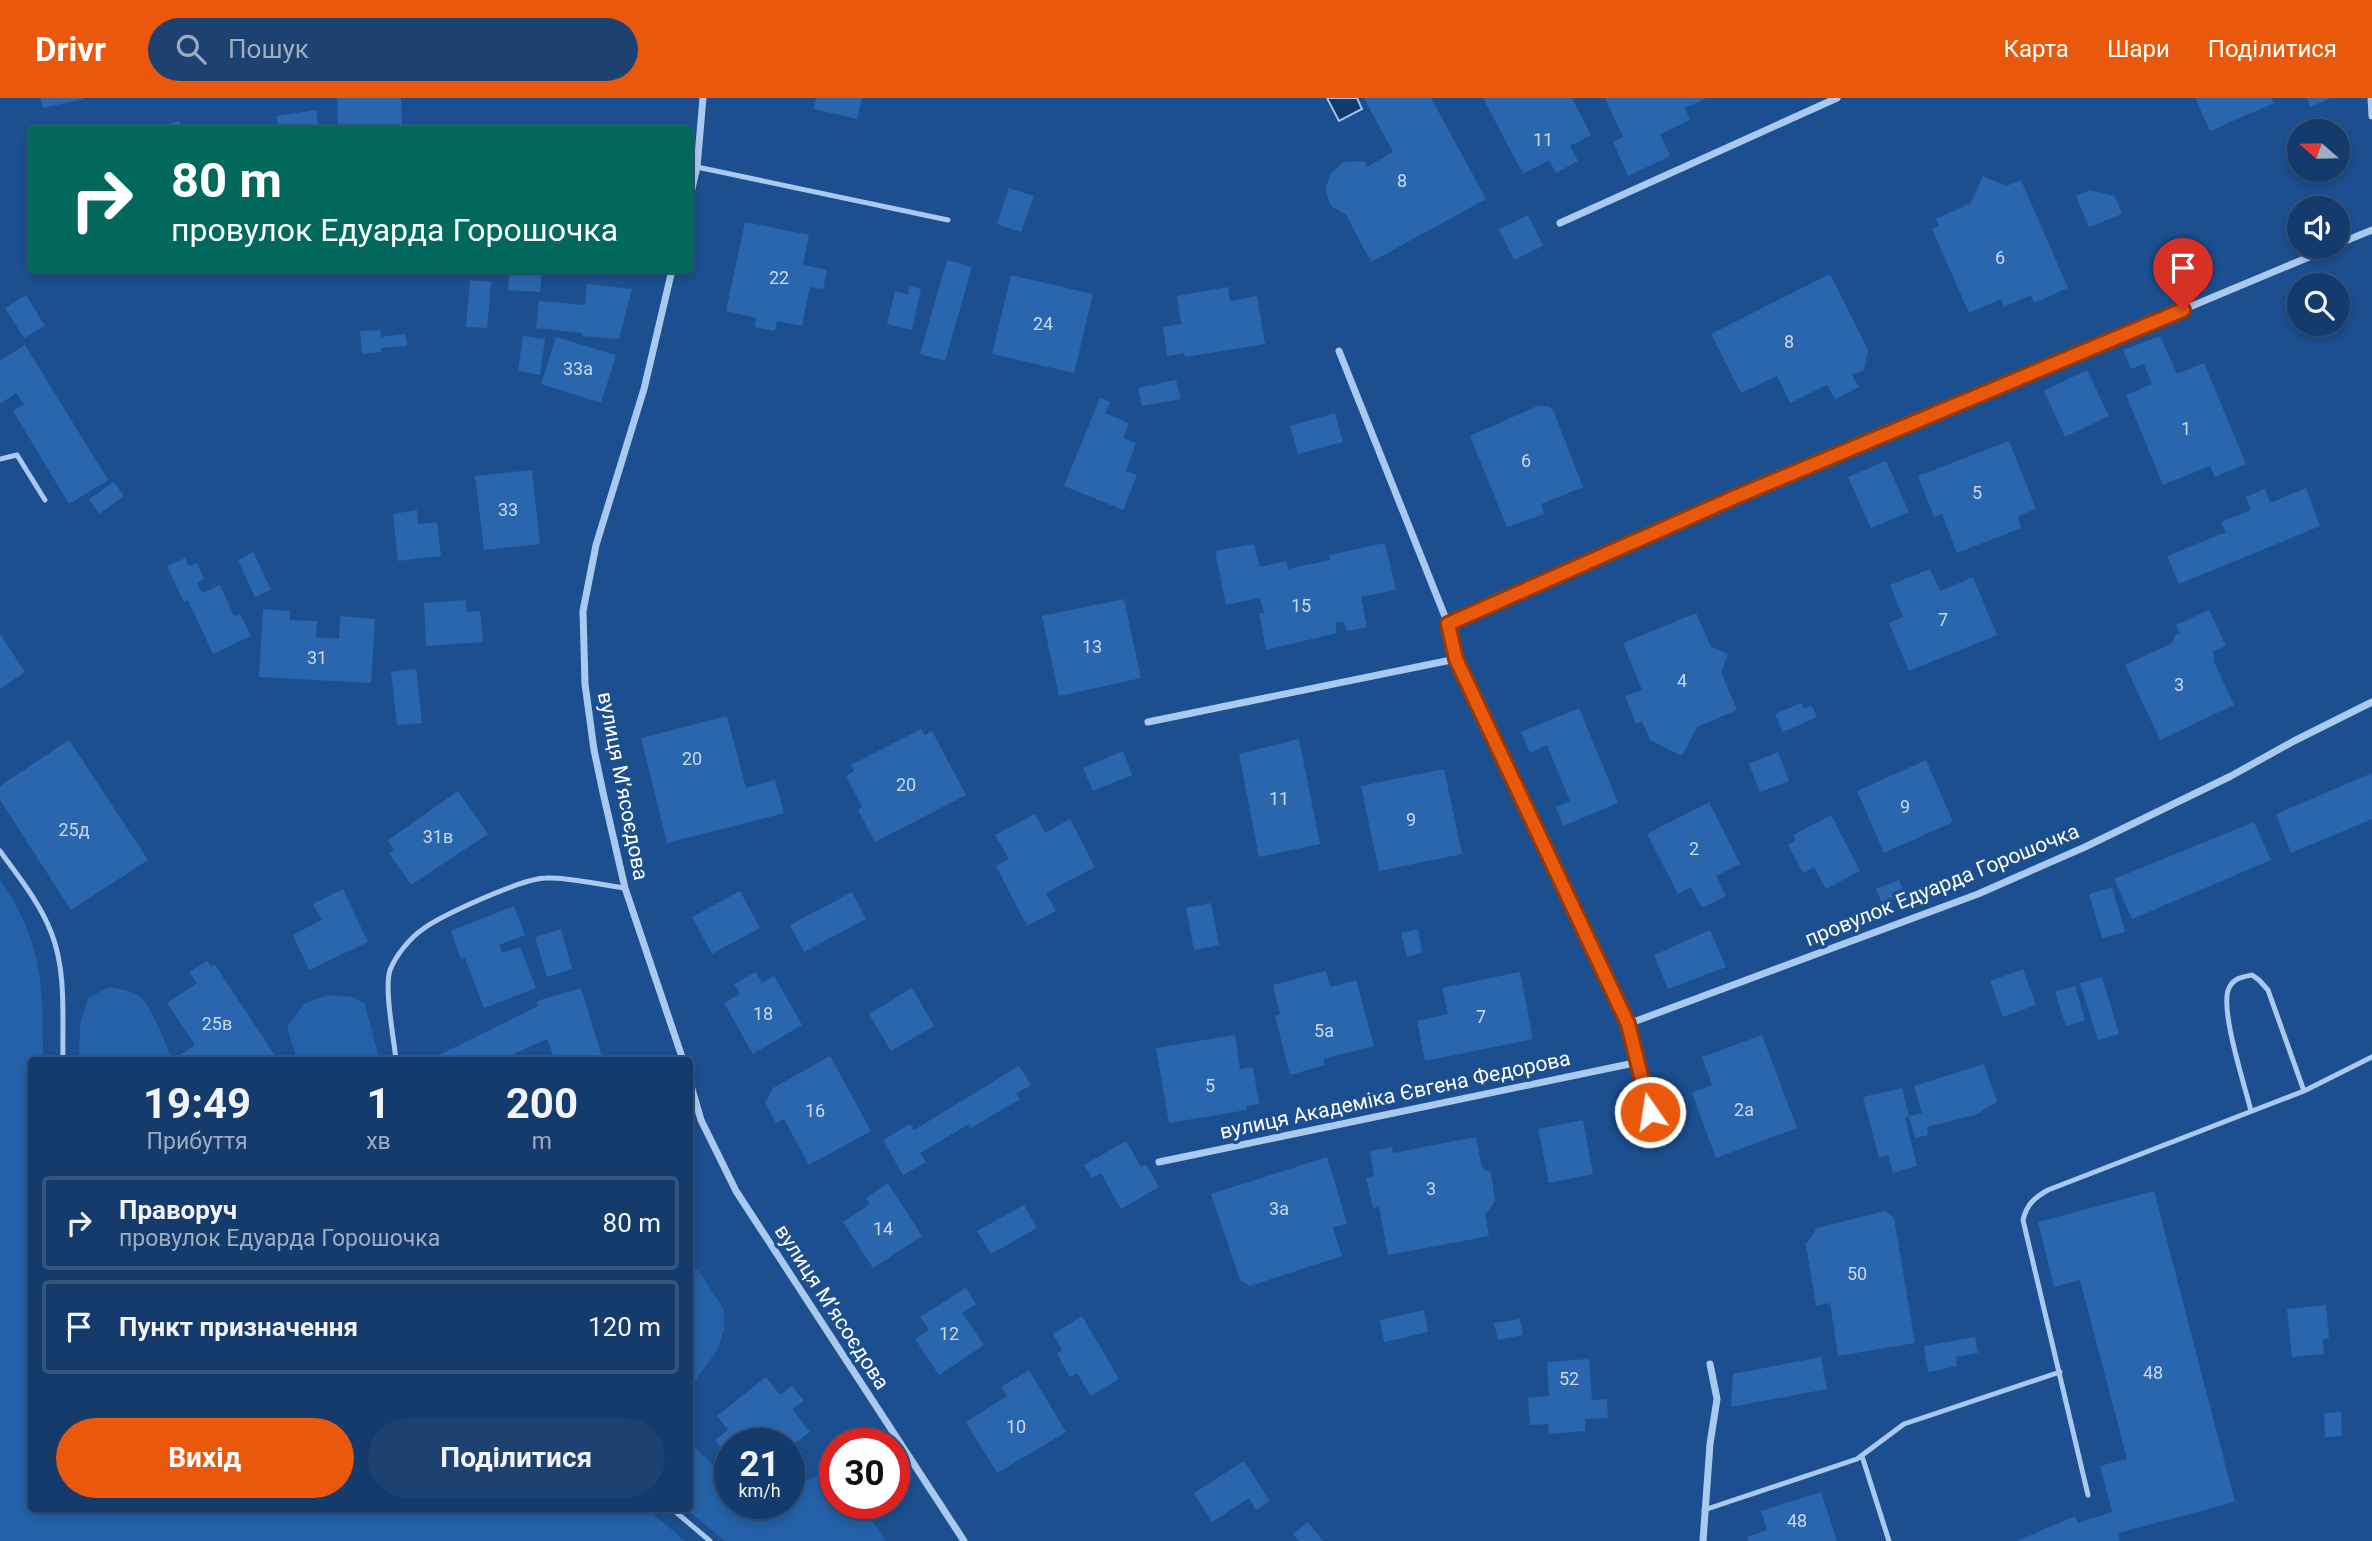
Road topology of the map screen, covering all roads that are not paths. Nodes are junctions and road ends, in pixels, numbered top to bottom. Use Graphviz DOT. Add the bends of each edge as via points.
graph roads {
  1 [pos="703,98"];
  2 [pos="1837,98"];
  3 [pos="2371,98"];
  4 [pos="2372,116"];
  5 [pos="697,167"];
  6 [pos="693,184"];
  7 [pos="948,220"];
  8 [pos="1560,223"];
  9 [pos="2372,230"];
  10 [pos="2350,239"];
  11 [pos="2304,259"];
  12 [pos="671,273"];
  13 [pos="1339,352"];
  14 [pos="0,459"];
  15 [pos="45,500"];
  16 [pos="1448,624"];
  17 [pos="1456,659"];
  18 [pos="2372,702"];
  19 [pos="1148,722"];
  20 [pos="0,851"];
  21 [pos="625,888"];
  22 [pos="1628,1024"];
  23 [pos="63,1057"];
  24 [pos="396,1057"];
  25 [pos="682,1057"];
  26 [pos="2372,1057"];
  27 [pos="1639,1062"];
  28 [pos="2304,1091"];
  29 [pos="693,1092"];
  30 [pos="2251,1111"];
  31 [pos="1650,1112"];
  32 [pos="1159,1162"];
  33 [pos="1710,1364"];
  34 [pos="2060,1372"];
  35 [pos="1861,1456"];
  36 [pos="2088,1494"];
  37 [pos="1704,1510"];
  38 [pos="676,1512"];
  39 [pos="710,1541"];
  40 [pos="964,1541"];
  41 [pos="1703,1541"];
  42 [pos="1889,1541"];
  1 -- 5 [label="street"];
  2 -- 8 [label="street"];
  3 -- 4 [label="street"];
  5 -- 6 [label="street"];
  5 -- 7 [label="lane"];
  9 -- 10 [label="street"];
  11 -- 16 [label="street" via="1733,498"];
  12 -- 21 [label="street, вулиця Мʼясоєдова" via="644,389 596,545 583,611 585,684 594,750"];
  13 -- 16 [label="street"];
  14 -- 15 [label="lane" via="18,455"];
  16 -- 17 [label="street"];
  17 -- 19 [label="street"];
  17 -- 22 [label="street"];
  18 -- 22 [label="street, провулок Едуарда Горошочка" via="2085,848 1978,894"];
  20 -- 23 [label="lane" via="52,933 64,1016"];
  21 -- 24 [label="lane" via="545,878 527,881 424,929 410,940 390,970"];
  21 -- 25 [label="street, вулиця Мʼясоєдова"];
  22 -- 27 [label="street"];
  26 -- 28 [label="lane"];
  27 -- 31 [label="street"];
  27 -- 32 [label="street, вулиця Академіка Євгена Федорова"];
  28 -- 30 [label="lane"];
  28 -- 30 [label="lane" via="2268,990 2252,975 2238,978 2226,998"];
  29 -- 40 [label="street, вулиця Мʼясоєдова" via="701,1120 736,1191"];
  30 -- 34 [label="lane" via="2048,1190 2026,1207 2023,1220"];
  33 -- 37 [label="street" via="1717,1399"];
  34 -- 35 [label="lane" via="1904,1424"];
  34 -- 36 [label="lane"];
  35 -- 37 [label="lane"];
  35 -- 42 [label="lane"];
  37 -- 41 [label="street"];
  38 -- 39 [label="lane"];
}
